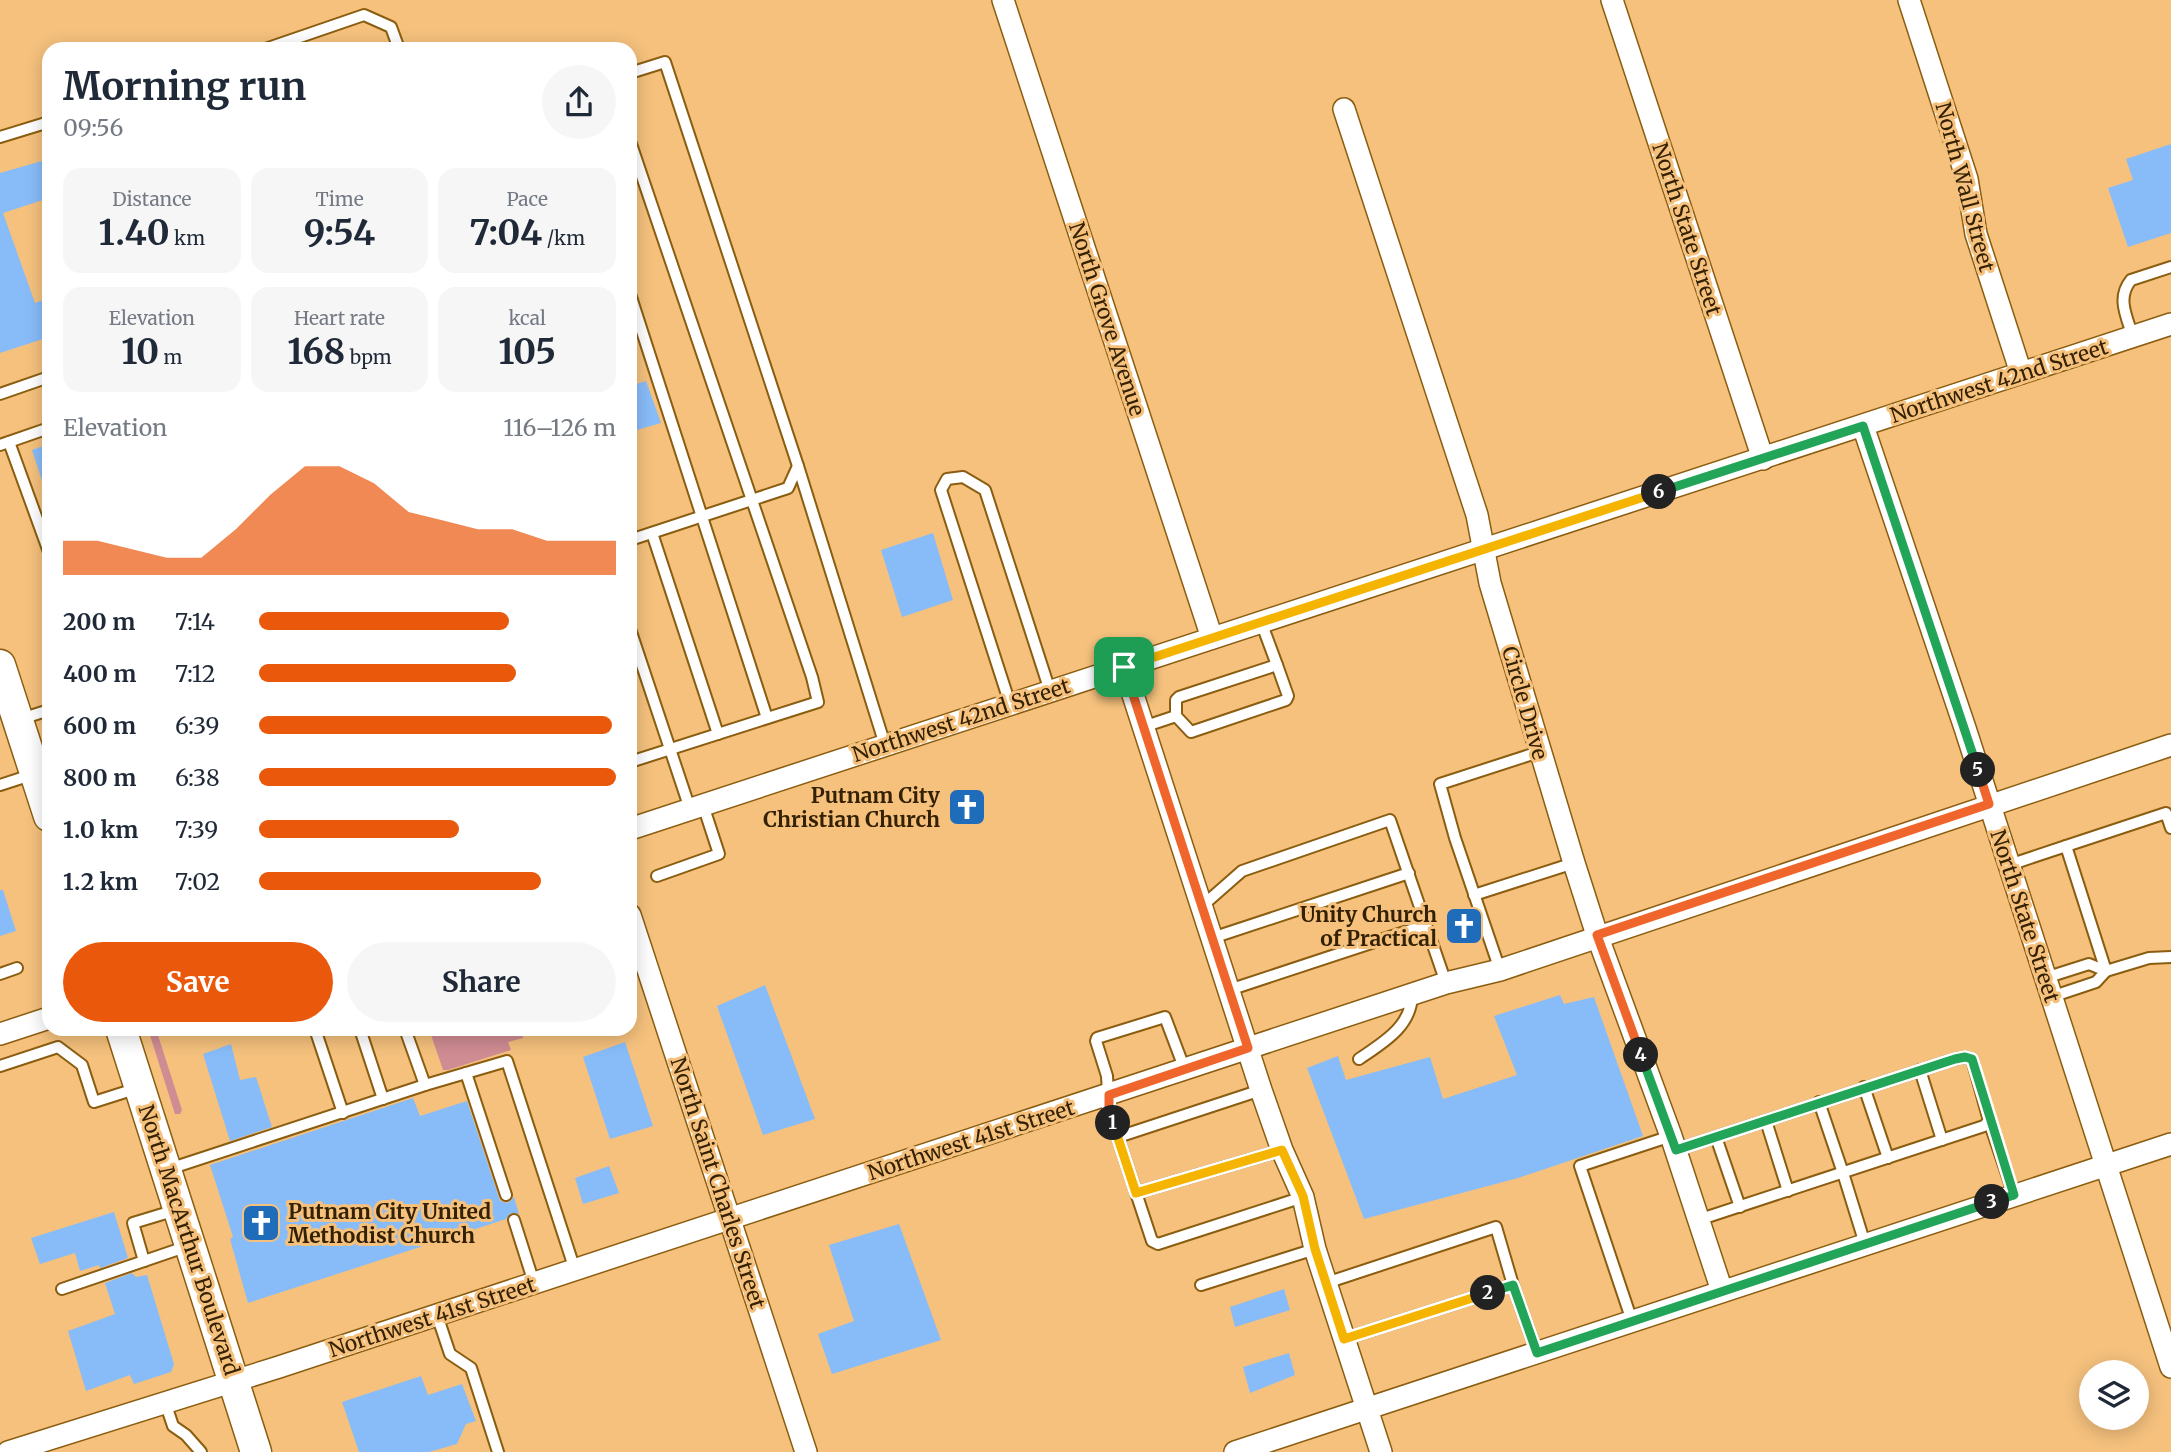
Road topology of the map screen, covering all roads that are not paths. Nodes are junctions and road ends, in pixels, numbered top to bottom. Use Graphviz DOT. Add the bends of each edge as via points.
graph roads {
  1 [pos="1003,0"];
  2 [pos="1612,0"];
  3 [pos="1909,0"];
  4 [pos="285,42"];
  5 [pos="397,42"];
  6 [pos="637,71"];
  7 [pos="1344,109"];
  8 [pos="42,124"];
  9 [pos="0,137"];
  10 [pos="637,162"];
  11 [pos="2171,267"];
  12 [pos="637,316"];
  13 [pos="2171,324"];
  14 [pos="2133,337"];
  15 [pos="2021,373"];
  16 [pos="42,379"];
  17 [pos="0,394"];
  18 [pos="1863,426"];
  19 [pos="42,431"];
  20 [pos="5,444"];
  21 [pos="1763,459"];
  22 [pos="798,466"];
  23 [pos="752,500"];
  24 [pos="701,517"];
  25 [pos="652,533"];
  26 [pos="42,535"];
  27 [pos="637,538"];
  28 [pos="1484,550"];
  29 [pos="1261,622"];
  30 [pos="1212,638"];
  31 [pos="637,649"];
  32 [pos="0,665"];
  33 [pos="1277,665"];
  34 [pos="1124,667"];
  35 [pos="1050,691"];
  36 [pos="1010,704"];
  37 [pos="42,712"];
  38 [pos="1176,716"];
  39 [pos="767,718"];
  40 [pos="18,720"];
  41 [pos="1143,727"];
  42 [pos="718,734"];
  43 [pos="885,744"];
  44 [pos="2171,745"];
  45 [pos="671,749"];
  46 [pos="1539,752"];
  47 [pos="637,760"];
  48 [pos="36,774"];
  49 [pos="0,785"];
  50 [pos="42,793"];
  51 [pos="1989,804"];
  52 [pos="696,807"];
  53 [pos="637,827"];
  54 [pos="2171,828"];
  55 [pos="2066,846"];
  56 [pos="1574,863"];
  57 [pos="2009,865"];
  58 [pos="1409,873"];
  59 [pos="657,876"];
  60 [pos="1474,895"];
  61 [pos="1201,906"];
  62 [pos="1426,925"];
  63 [pos="1597,935"];
  64 [pos="637,936"];
  65 [pos="1212,938"];
  66 [pos="2171,957"];
  67 [pos="17,968"];
  68 [pos="1500,970"];
  69 [pos="2106,971"];
  70 [pos="0,974"];
  71 [pos="1446,983"];
  72 [pos="2048,987"];
  73 [pos="1229,990"];
  74 [pos="1412,994"];
  75 [pos="42,1020"];
  76 [pos="0,1034"];
  77 [pos="123,1036"];
  78 [pos="317,1036"];
  79 [pos="362,1036"];
  80 [pos="407,1036"];
  81 [pos="1248,1048"];
  82 [pos="1359,1059"];
  83 [pos="0,1066"];
  84 [pos="1185,1070"];
  85 [pos="1920,1070"];
  86 [pos="466,1073"];
  87 [pos="425,1086"];
  88 [pos="140,1087"];
  89 [pos="1864,1087"];
  90 [pos="1261,1090"];
  91 [pos="1109,1095"];
  92 [pos="383,1099"];
  93 [pos="1819,1102"];
  94 [pos="343,1113"];
  95 [pos="1766,1121"];
  96 [pos="1989,1121"];
  97 [pos="1118,1137"];
  98 [pos="1716,1137"];
  99 [pos="1942,1140"];
  100 [pos="1673,1143"];
  101 [pos="2171,1144"];
  102 [pos="1282,1150"];
  103 [pos="1888,1158"];
  104 [pos="2106,1165"];
  105 [pos="167,1170"];
  106 [pos="1843,1173"];
  107 [pos="1788,1191"];
  108 [pos="1136,1193"];
  109 [pos="506,1195"];
  110 [pos="2014,1195"];
  111 [pos="1303,1196"];
  112 [pos="1740,1207"];
  113 [pos="179,1209"];
  114 [pos="729,1219"];
  115 [pos="514,1220"];
  116 [pos="1698,1220"];
  117 [pos="1864,1244"];
  118 [pos="190,1245"];
  119 [pos="1315,1249"];
  120 [pos="144,1261"];
  121 [pos="575,1270"];
  122 [pos="534,1283"];
  123 [pos="1326,1283"];
  124 [pos="1201,1285"];
  125 [pos="1513,1285"];
  126 [pos="62,1289"];
  127 [pos="1722,1291"];
  128 [pos="437,1315"];
  129 [pos="1632,1321"];
  130 [pos="1344,1339"];
  131 [pos="1537,1353"];
  132 [pos="2171,1367"];
  133 [pos="233,1381"];
  134 [pos="165,1402"];
  135 [pos="1367,1409"];
  136 [pos="17,1451"];
  137 [pos="201,1452"];
  138 [pos="256,1452"];
  139 [pos="498,1452"];
  140 [pos="806,1452"];
  141 [pos="1236,1452"];
  142 [pos="1381,1452"];
  1 -- 30 [label="street, North Grove Avenue"];
  2 -- 21 [label="street, North State Street"];
  3 -- 15 [label="street, North Wall Street" via="1967,178 1976,234"];
  4 -- 5 [label="lane" via="364,15 391,27"];
  6 -- 22 [label="lane" via="665,62"];
  7 -- 28 [label="street, Circle Drive" via="1477,515"];
  8 -- 9 [label="lane"];
  10 -- 23 [label="lane"];
  11 -- 14 [label="lane" via="2127,285 2122,301"];
  12 -- 24 [label="lane"];
  13 -- 14 [label="street, Northwest 42nd Street"];
  14 -- 15 [label="street, Northwest 42nd Street"];
  15 -- 18 [label="street, Northwest 42nd Street"];
  16 -- 17 [label="lane"];
  18 -- 21 [label="street, Northwest 42nd Street"];
  18 -- 51 [label="street, North State Street"];
  19 -- 20 [label="lane"];
  20 -- 26 [label="lane"];
  21 -- 28 [label="street, Northwest 42nd Street"];
  22 -- 23 [label="lane" via="788,488"];
  22 -- 43 [label="lane"];
  23 -- 24 [label="lane"];
  23 -- 39 [label="lane" via="818,702"];
  24 -- 25 [label="lane"];
  24 -- 39 [label="lane"];
  25 -- 27 [label="lane"];
  25 -- 42 [label="lane"];
  28 -- 29 [label="street, Northwest 42nd Street"];
  28 -- 46 [label="street, Circle Drive"];
  29 -- 30 [label="street, Northwest 42nd Street"];
  29 -- 33 [label="lane"];
  30 -- 34 [label="street, Northwest 42nd Street"];
  31 -- 45 [label="lane"];
  32 -- 40 [label="main road"];
  33 -- 38 [label="lane" via="1179,697"];
  33 -- 38 [label="lane" via="1286,700 1191,732"];
  34 -- 35 [label="street, Northwest 42nd Street"];
  34 -- 41 [label="street"];
  35 -- 36 [label="street, Northwest 42nd Street"];
  35 -- 36 [label="lane" via="985,490 963,477 947,479 941,490"];
  36 -- 43 [label="street, Northwest 42nd Street"];
  37 -- 40 [label="lane"];
  38 -- 41 [label="lane"];
  39 -- 42 [label="lane"];
  40 -- 48 [label="main road"];
  41 -- 61 [label="street"];
  42 -- 45 [label="lane"];
  43 -- 52 [label="street, Northwest 42nd Street"];
  44 -- 51 [label="street, Northwest 41st Street"];
  45 -- 47 [label="lane"];
  45 -- 52 [label="lane"];
  46 -- 56 [label="street, Circle Drive"];
  46 -- 60 [label="lane" via="1440,784"];
  48 -- 49 [label="lane"];
  48 -- 50 [label="main road"];
  51 -- 57 [label="street, North State Street"];
  51 -- 63 [label="street, Northwest 41st Street"];
  52 -- 53 [label="street, Northwest 42nd Street"];
  52 -- 59 [label="lane" via="719,854"];
  54 -- 55 [label="lane" via="2166,813"];
  55 -- 57 [label="lane"];
  55 -- 69 [label="lane"];
  56 -- 60 [label="lane"];
  56 -- 63 [label="street, Circle Drive"];
  57 -- 72 [label="street, North State Street"];
  58 -- 61 [label="lane" via="1391,820 1242,871"];
  58 -- 62 [label="lane"];
  58 -- 65 [label="lane"];
  60 -- 68 [label="lane"];
  61 -- 65 [label="street"];
  62 -- 71 [label="lane"];
  62 -- 73 [label="lane"];
  63 -- 68 [label="street, Northwest 41st Street"];
  63 -- 100 [label="street, Circle Drive"];
  64 -- 114 [label="street, North Saint Charles Street"];
  65 -- 73 [label="street"];
  66 -- 69 [label="lane" via="2149,958"];
  67 -- 70 [label="lane"];
  68 -- 71 [label="street, Northwest 41st Street"];
  69 -- 72 [label="lane" via="2096,982"];
  69 -- 72 [label="lane" via="2089,964"];
  71 -- 74 [label="street, Northwest 41st Street"];
  72 -- 104 [label="street, North State Street"];
  73 -- 81 [label="street"];
  74 -- 81 [label="street, Northwest 41st Street"];
  74 -- 82 [label="lane" via="1412,1009 1402,1025"];
  75 -- 76 [label="street"];
  77 -- 88 [label="main road, North MacArthur Boulevard"];
  78 -- 94 [label="lane"];
  79 -- 92 [label="lane"];
  80 -- 87 [label="lane"];
  81 -- 84 [label="street, Northwest 41st Street"];
  81 -- 90 [label="street"];
  83 -- 88 [label="lane" via="58,1047 82,1065 94,1102"];
  84 -- 91 [label="street, Northwest 41st Street"];
  84 -- 91 [label="lane" via="1166,1017 1097,1038"];
  85 -- 89 [label="lane"];
  85 -- 96 [label="lane" via="1955,1059 1972,1059"];
  85 -- 99 [label="lane"];
  86 -- 87 [label="lane"];
  86 -- 109 [label="lane"];
  86 -- 121 [label="lane" via="507,1061"];
  87 -- 92 [label="lane"];
  88 -- 105 [label="main road, North MacArthur Boulevard"];
  89 -- 93 [label="lane"];
  89 -- 103 [label="lane"];
  90 -- 97 [label="lane"];
  90 -- 102 [label="street"];
  91 -- 97 [label="lane"];
  91 -- 114 [label="street, Northwest 41st Street"];
  92 -- 94 [label="lane"];
  93 -- 95 [label="lane"];
  93 -- 106 [label="lane"];
  94 -- 105 [label="lane"];
  95 -- 98 [label="lane"];
  95 -- 107 [label="lane"];
  96 -- 99 [label="lane"];
  96 -- 110 [label="lane"];
  97 -- 108 [label="lane"];
  98 -- 100 [label="lane"];
  98 -- 112 [label="lane"];
  99 -- 103 [label="lane"];
  100 -- 116 [label="street, Circle Drive"];
  100 -- 129 [label="lane" via="1580,1166"];
  101 -- 104 [label="street"];
  102 -- 108 [label="lane"];
  102 -- 111 [label="street"];
  103 -- 106 [label="lane"];
  104 -- 110 [label="street"];
  104 -- 132 [label="street, North State Street"];
  105 -- 113 [label="main road, North MacArthur Boulevard"];
  106 -- 107 [label="lane"];
  106 -- 117 [label="lane"];
  107 -- 112 [label="lane"];
  108 -- 111 [label="lane" via="1152,1241 1158,1244"];
  110 -- 117 [label="street"];
  111 -- 119 [label="street"];
  112 -- 116 [label="lane"];
  113 -- 118 [label="main road, North MacArthur Boulevard"];
  113 -- 120 [label="lane" via="133,1223"];
  114 -- 121 [label="street, Northwest 41st Street"];
  114 -- 140 [label="street, North Saint Charles Street"];
  115 -- 122 [label="lane"];
  116 -- 127 [label="street, Circle Drive"];
  117 -- 127 [label="street"];
  118 -- 120 [label="lane"];
  118 -- 133 [label="main road, North MacArthur Boulevard"];
  119 -- 123 [label="street"];
  119 -- 124 [label="lane"];
  120 -- 126 [label="lane"];
  121 -- 122 [label="street, Northwest 41st Street"];
  122 -- 128 [label="street, Northwest 41st Street"];
  123 -- 125 [label="lane" via="1496,1227"];
  123 -- 130 [label="street"];
  125 -- 130 [label="lane"];
  125 -- 131 [label="lane"];
  127 -- 129 [label="street"];
  128 -- 133 [label="street, Northwest 41st Street"];
  128 -- 139 [label="lane" via="450,1354 471,1368"];
  129 -- 131 [label="street"];
  130 -- 135 [label="street"];
  131 -- 135 [label="street"];
  133 -- 134 [label="street, Northwest 41st Street"];
  133 -- 138 [label="main road, North MacArthur Boulevard"];
  134 -- 136 [label="street, Northwest 41st Street"];
  134 -- 137 [label="lane" via="173,1426"];
  135 -- 141 [label="street"];
  135 -- 142 [label="street"];
}
